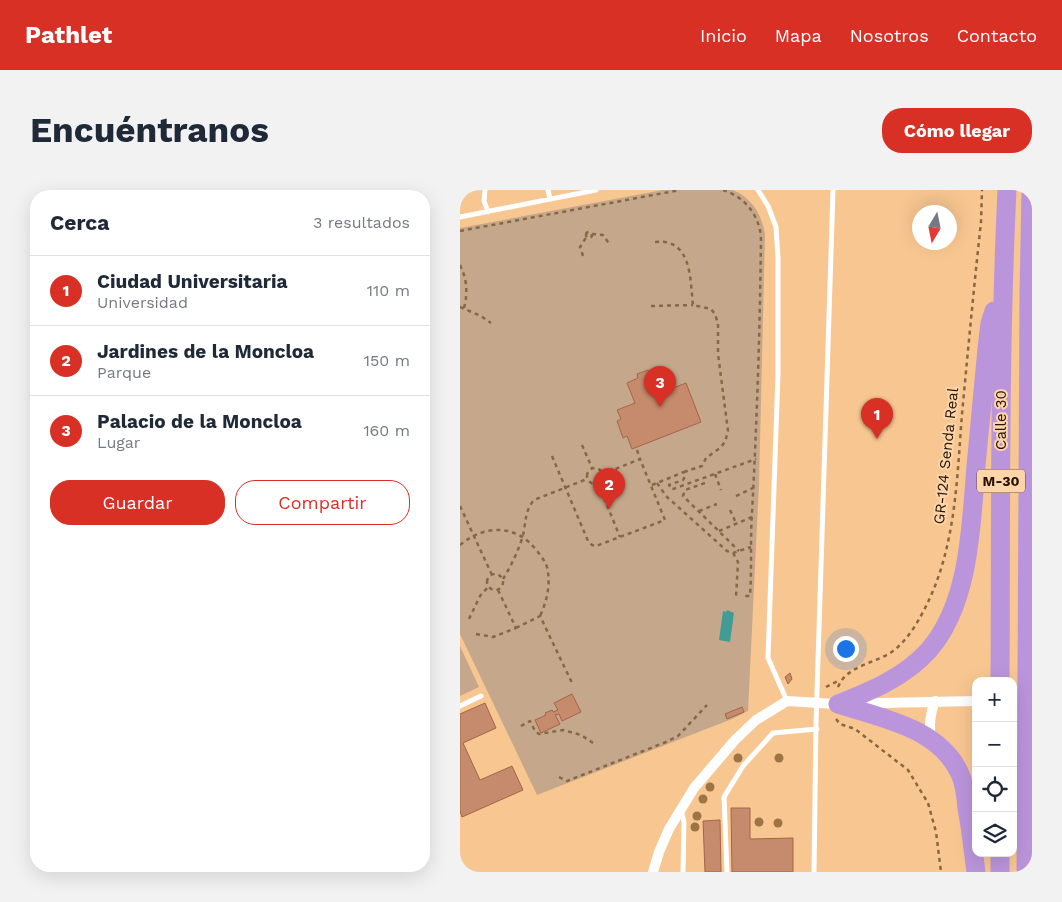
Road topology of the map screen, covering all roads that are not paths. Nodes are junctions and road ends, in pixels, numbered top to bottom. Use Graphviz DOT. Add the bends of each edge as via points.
graph roads {
  1 [pos="484,190"];
  2 [pos="548,190"];
  3 [pos="596,190"];
  4 [pos="758,190"];
  5 [pos="833,190"];
  6 [pos="1007,190"];
  7 [pos="1031,190"];
  8 [pos="588,191"];
  9 [pos="550,199"];
  10 [pos="488,212"];
  11 [pos="460,217"];
  12 [pos="1003,280"];
  13 [pos="1030,355"];
  14 [pos="1000,677"];
  15 [pos="481,696"];
  16 [pos="787,700"];
  17 [pos="972,700"];
  18 [pos="1017,700"];
  19 [pos="1032,700"];
  20 [pos="935,701"];
  21 [pos="816,703"];
  22 [pos="837,704"];
  23 [pos="460,706"];
  24 [pos="817,729"];
  25 [pos="931,739"];
  26 [pos="681,808"];
  27 [pos="1000,857"];
  28 [pos="653,872"];
  29 [pos="683,872"];
  30 [pos="727,872"];
  31 [pos="814,872"];
  32 [pos="976,872"];
  33 [pos="1000,872"];
  34 [pos="1026,872"];
  1 -- 10 [label="lane"];
  2 -- 9 [label="lane"];
  3 -- 8 [label="lane"];
  4 -- 16 [label="lane" via="776,227 778,258 768,658"];
  5 -- 21 [label="lane"];
  6 -- 12 [label="highway, Calle 30 / M-30"];
  7 -- 13 [label="highway, Calle 30 / M-30"];
  8 -- 9 [label="lane"];
  9 -- 10 [label="lane"];
  10 -- 11 [label="lane"];
  12 -- 14 [label="highway, Calle 30 / M-30"];
  12 -- 22 [label="highway" via="990,322 966,562 955,604 929,650 909,668 878,688"];
  13 -- 34 [label="highway, Calle 30 / M-30"];
  15 -- 23 [label="lane"];
  16 -- 21 [label="street"];
  16 -- 26 [label="street" via="756,720 735,740"];
  17 -- 20 [label="street"];
  18 -- 19 [label="street"];
  20 -- 22 [label="street"];
  20 -- 25 [label="street" via="930,713"];
  21 -- 22 [label="street"];
  21 -- 24 [label="lane"];
  22 -- 25 [label="highway" via="896,722"];
  24 -- 30 [label="lane" via="773,733 743,766 724,798"];
  24 -- 31 [label="lane"];
  25 -- 32 [label="highway" via="948,754 961,774"];
  26 -- 28 [label="street" via="669,829"];
  26 -- 29 [label="lane" via="684,822"];
  27 -- 33 [label="highway"];
}
